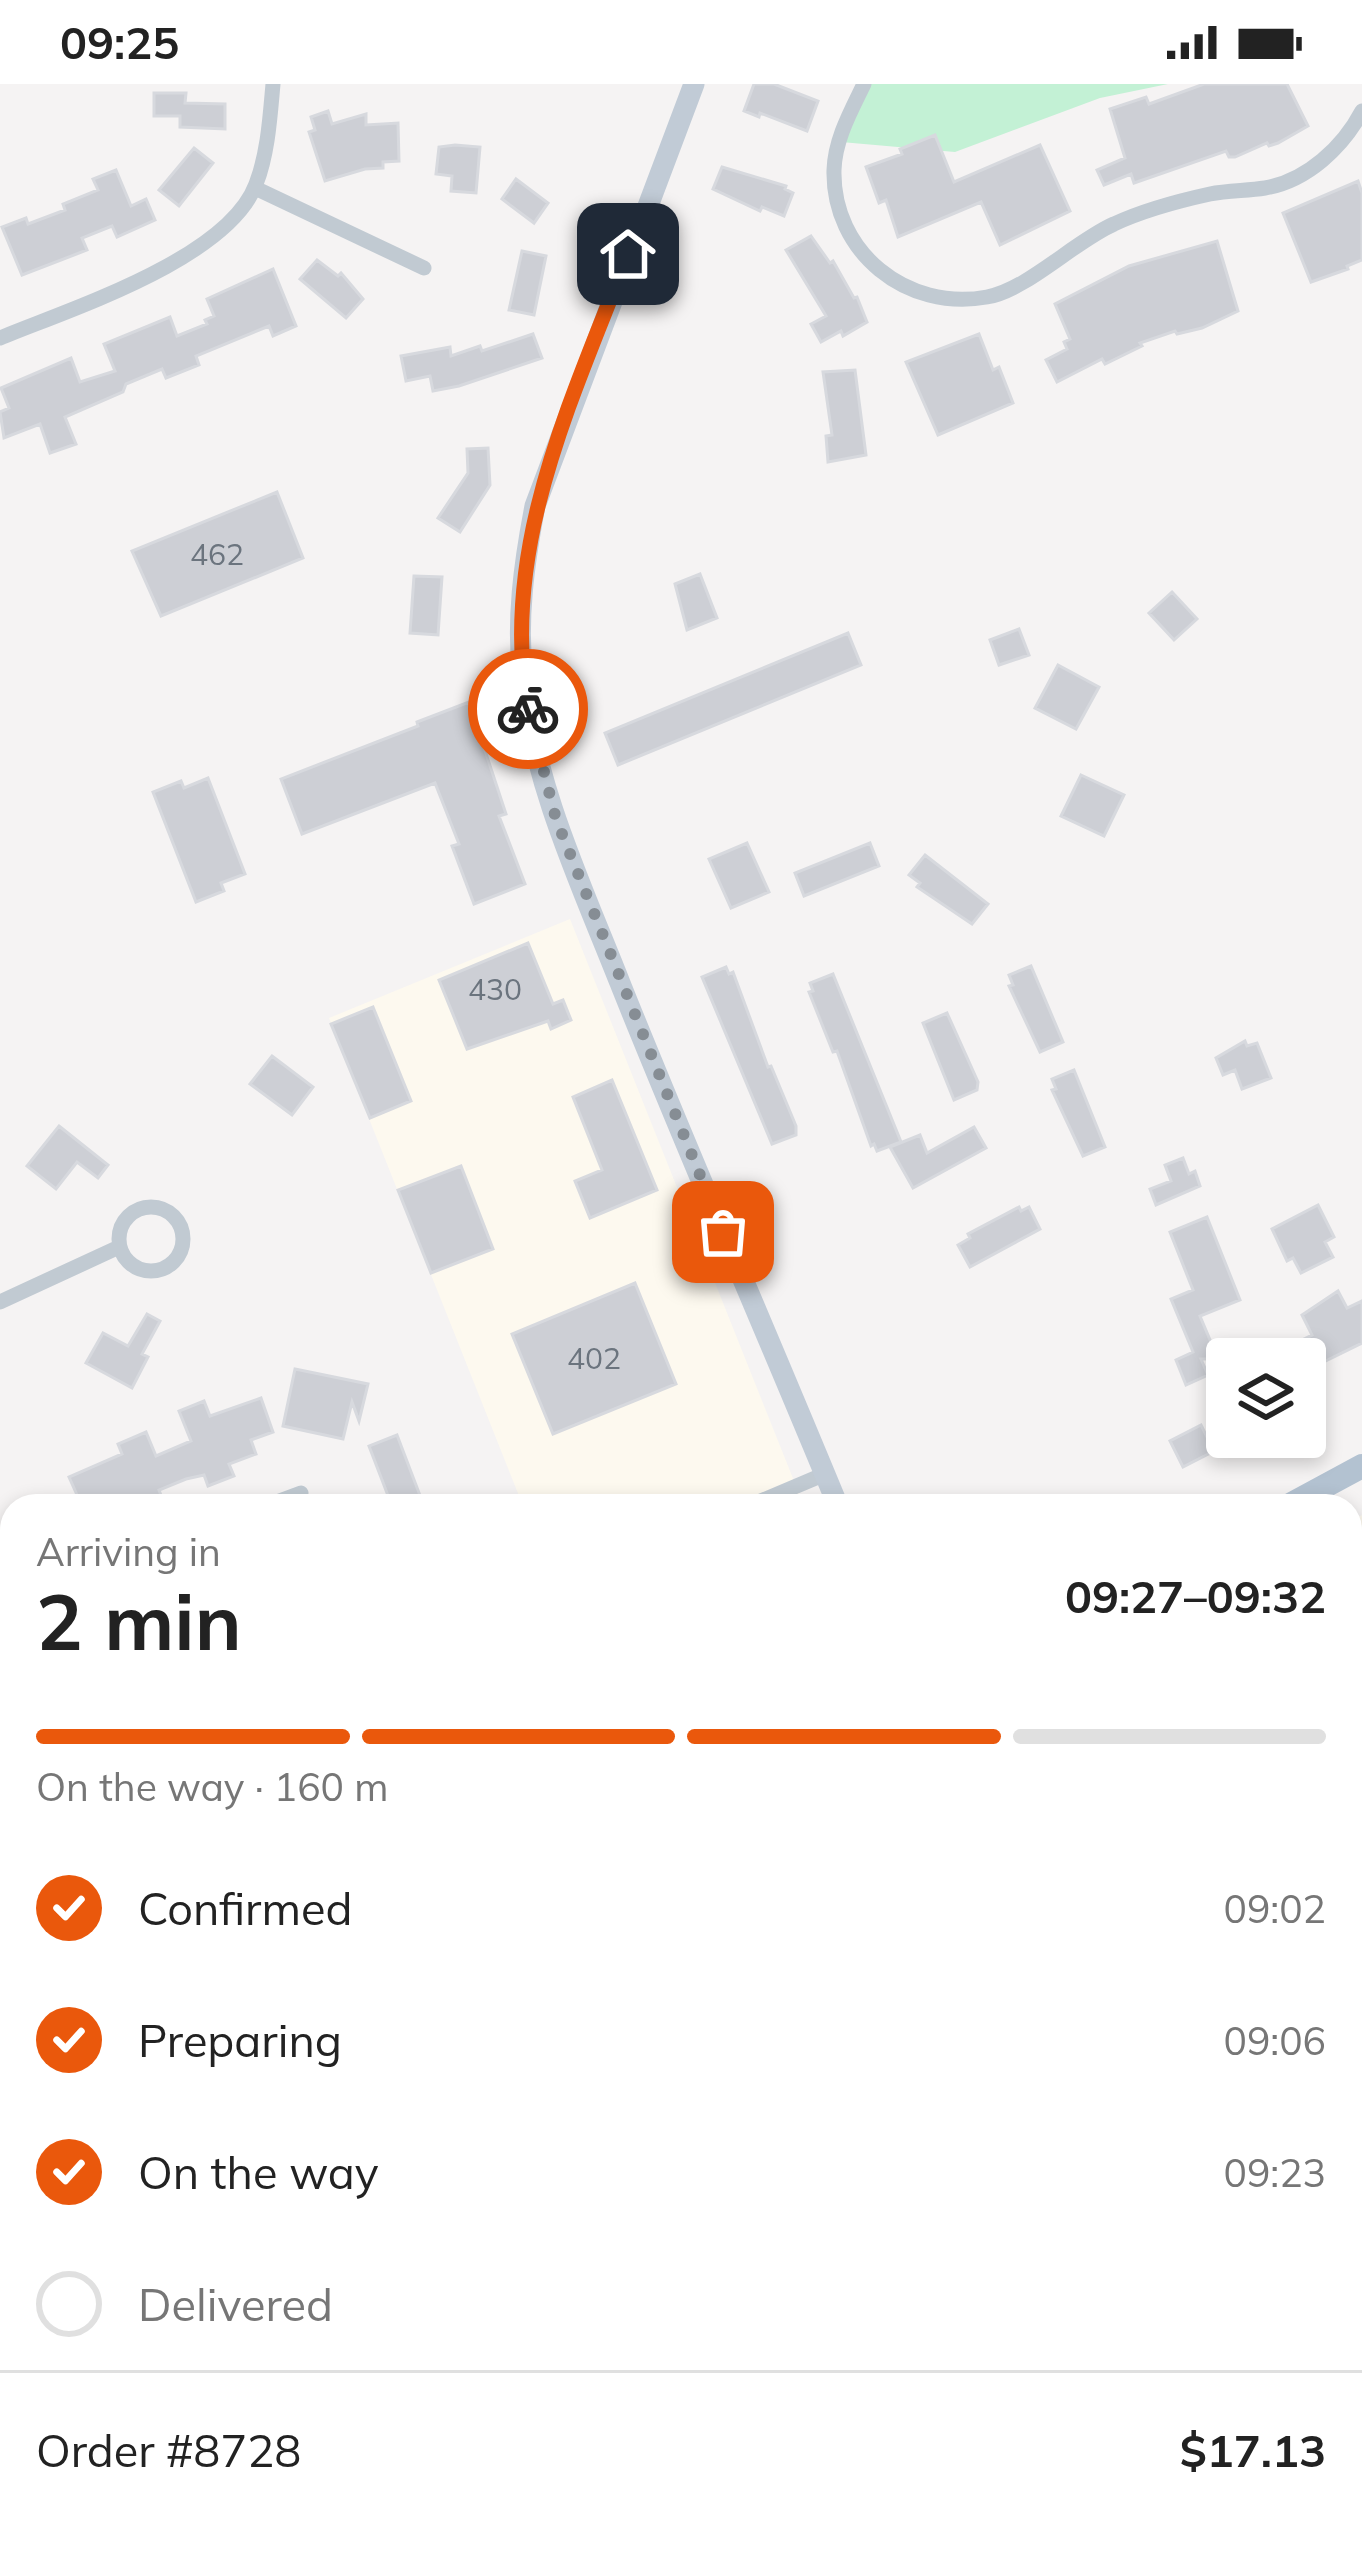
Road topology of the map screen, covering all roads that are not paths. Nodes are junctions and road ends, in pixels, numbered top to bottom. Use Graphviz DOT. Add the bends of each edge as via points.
graph roads {
  1 [pos="273,84"];
  2 [pos="694,84"];
  3 [pos="864,84"];
  4 [pos="1362,111"];
  5 [pos="256,188"];
  6 [pos="424,268"];
  7 [pos="0,338"];
  8 [pos="119,1247"];
  9 [pos="0,1302"];
  10 [pos="1362,1466"];
  11 [pos="825,1474"];
  12 [pos="301,1492"];
  13 [pos="296,1494"];
  14 [pos="778,1494"];
  15 [pos="833,1494"];
  16 [pos="1310,1494"];
  1 -- 5 [label="street"];
  2 -- 11 [label="main road" via="535,506 522,576 523,681 556,819"];
  3 -- 4 [label="street" via="838,139 834,169 845,227 878,270 945,299 991,297 1112,224 1214,193 1270,187 1312,169"];
  5 -- 6 [label="street"];
  5 -- 7 [label="street" via="226,225 160,272"];
  8 -- 8 [label="street" via="131,1265 161,1270 178,1256 183,1236 166,1210 145,1207 126,1218"];
  8 -- 9 [label="street"];
  10 -- 16 [label="main road"];
  11 -- 14 [label="street"];
  11 -- 15 [label="main road"];
  12 -- 13 [label="street"];
}
